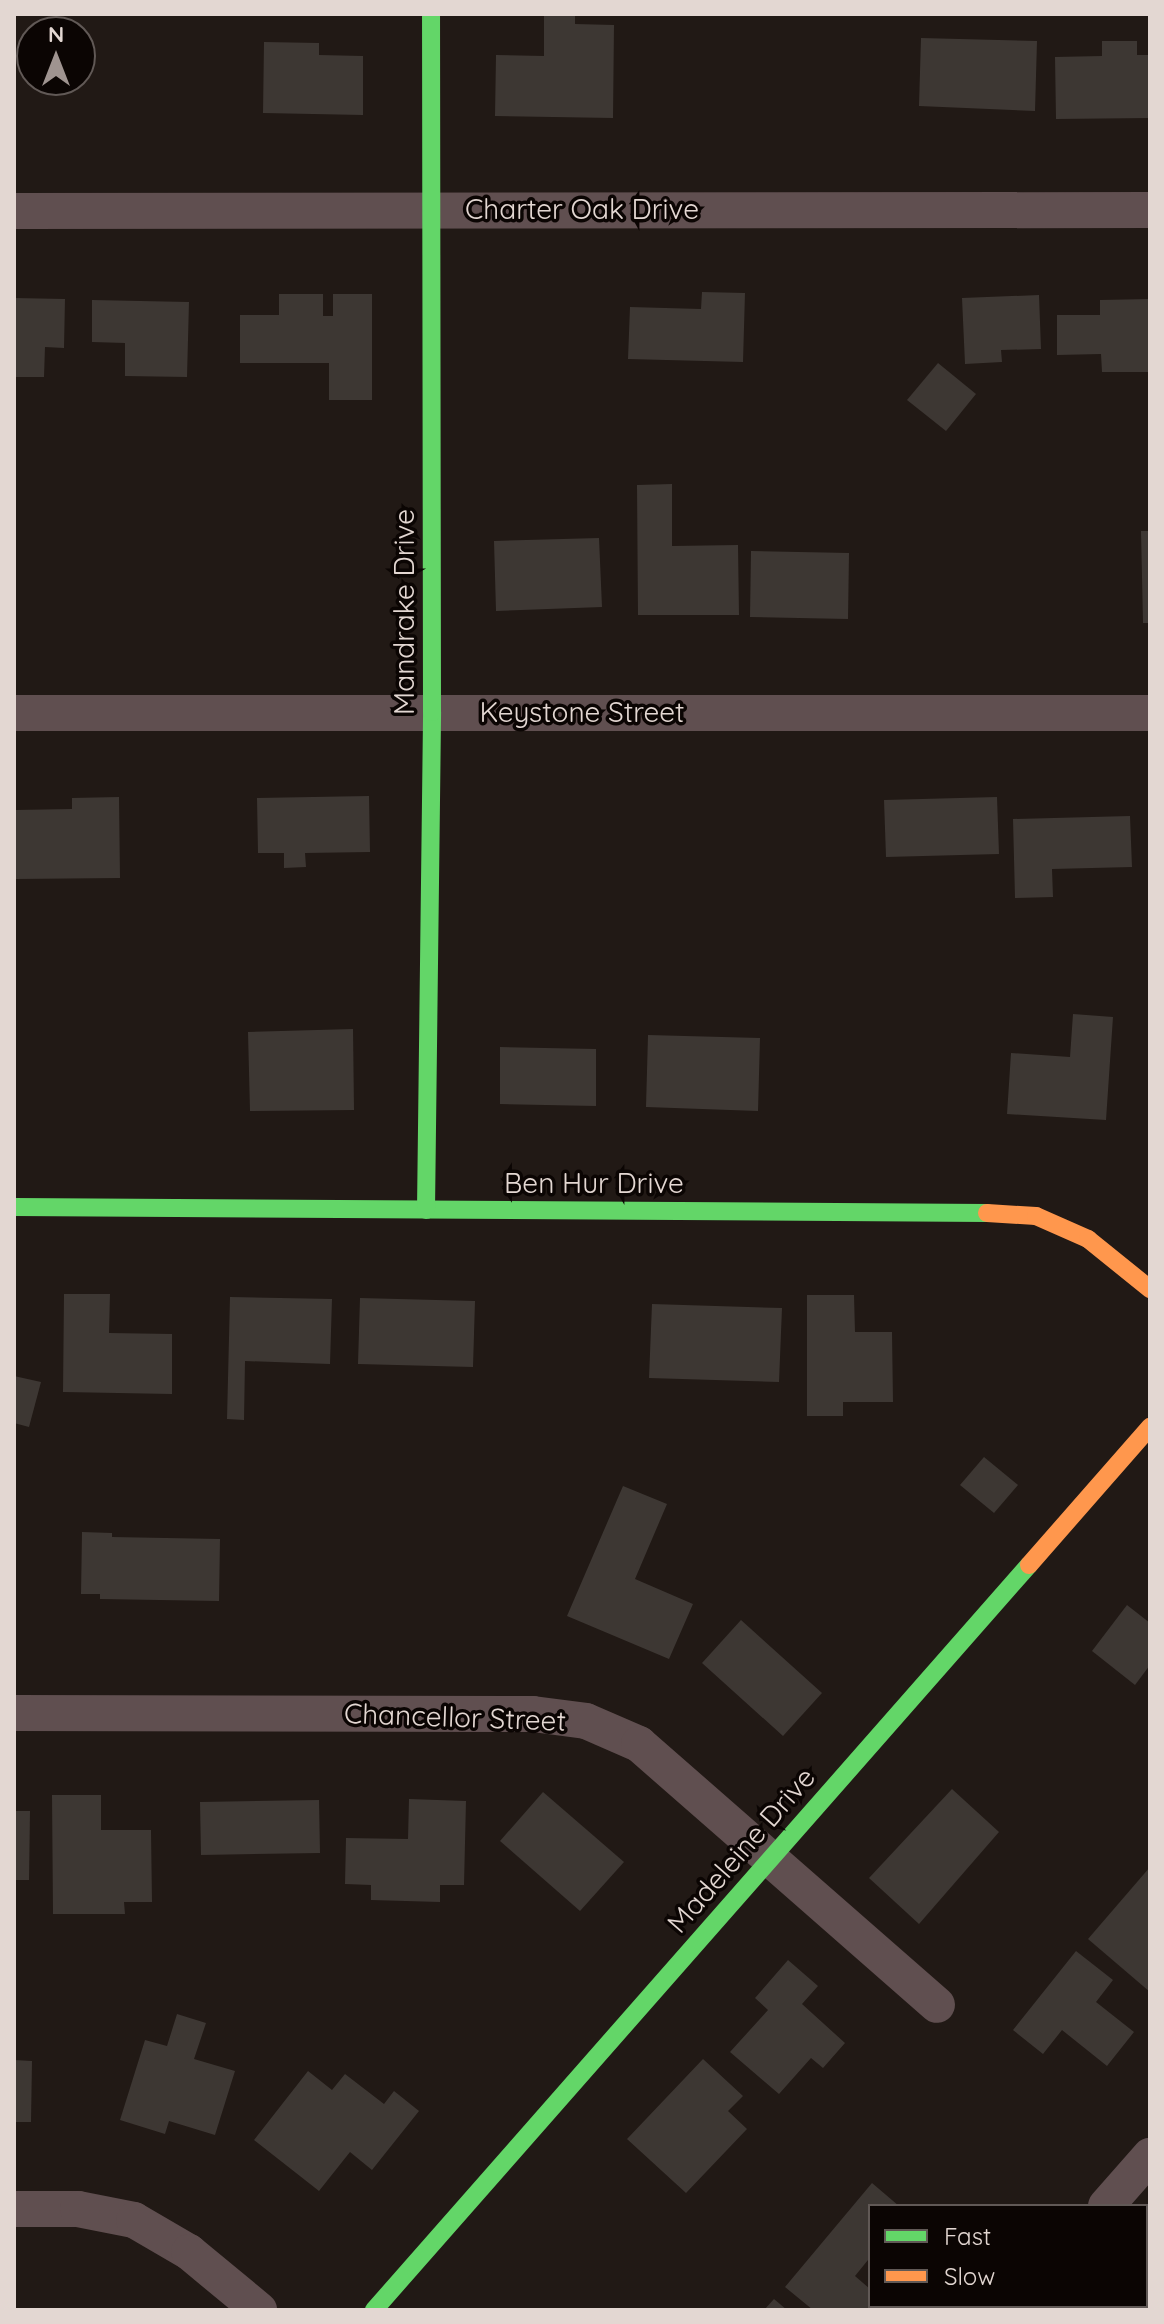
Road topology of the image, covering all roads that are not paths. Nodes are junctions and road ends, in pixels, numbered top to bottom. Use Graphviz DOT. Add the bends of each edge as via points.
graph roads {
  1 [pos="431,14"];
  2 [pos="432,209"];
  3 [pos="1150,210"];
  4 [pos="14,211"];
  5 [pos="432,712"];
  6 [pos="14,713"];
  7 [pos="1150,713"];
  8 [pos="14,1207"];
  9 [pos="426,1210"];
  10 [pos="1150,1289"];
  11 [pos="1150,1427"];
  12 [pos="14,1713"];
  13 [pos="770,1859"];
  14 [pos="937,2005"];
  15 [pos="1150,2156"];
  16 [pos="1108,2204"];
  17 [pos="14,2209"];
  18 [pos="259,2310"];
  19 [pos="374,2310"];
  1 -- 2 [label="street, Mandrake Drive"];
  2 -- 3 [label="street, Charter Oak Drive"];
  2 -- 4 [label="street, Charter Oak Drive"];
  2 -- 5 [label="street, Mandrake Drive"];
  5 -- 6 [label="street, Keystone Street"];
  5 -- 7 [label="street, Keystone Street"];
  5 -- 9 [label="street, Mandrake Drive"];
  8 -- 9 [label="street, Ben Hur Drive"];
  9 -- 10 [label="street, Ben Hur Drive" via="1036,1216 1088,1239"];
  11 -- 13 [label="street, Madeleine Drive"];
  12 -- 13 [label="street, Chancellor Street" via="533,1714 586,1721 639,1744"];
  13 -- 14 [label="street, Chancellor Street"];
  13 -- 19 [label="street, Madeleine Drive"];
  15 -- 16 [label="street"];
  17 -- 18 [label="street" via="78,2209 134,2220 189,2252"];
}
